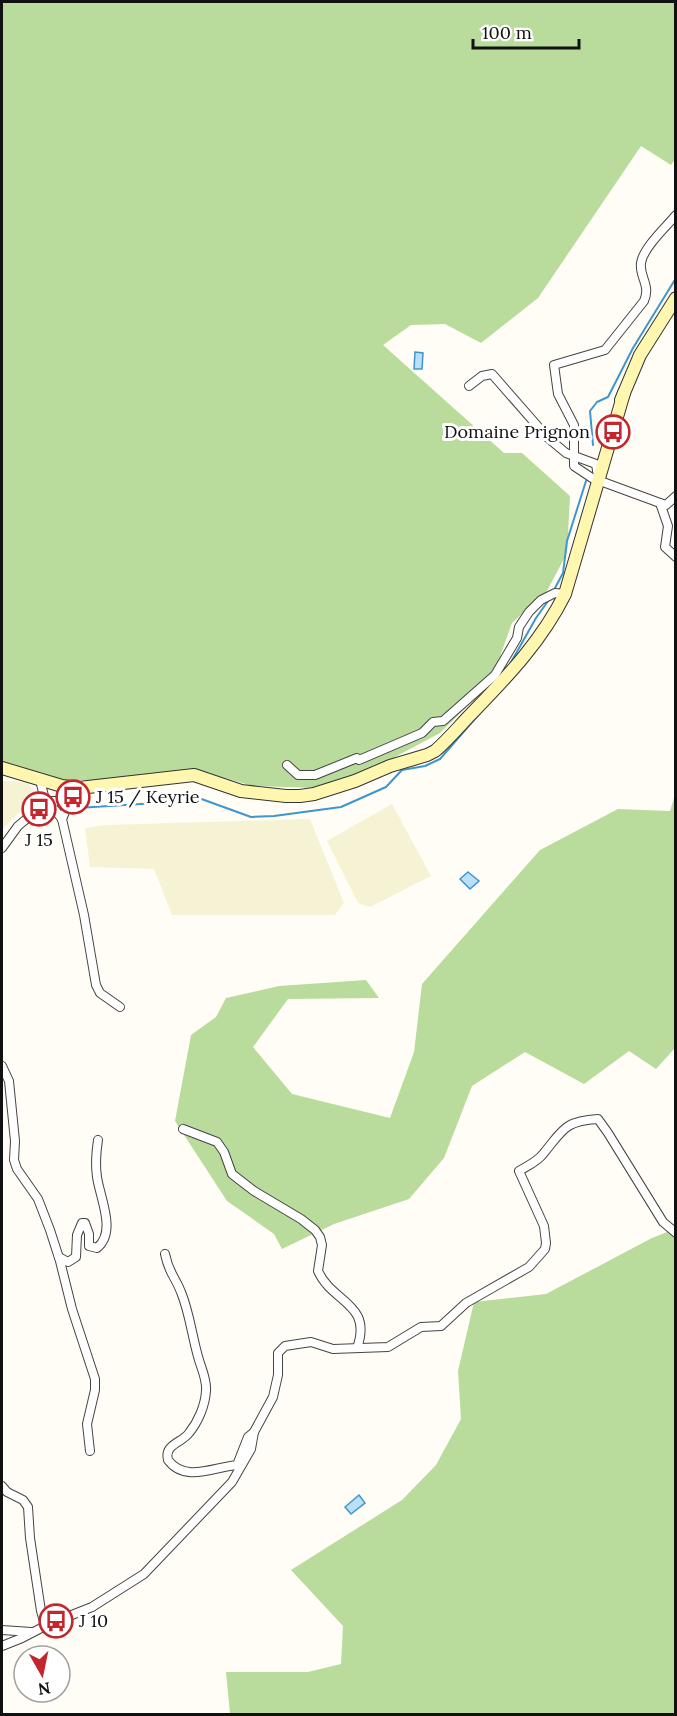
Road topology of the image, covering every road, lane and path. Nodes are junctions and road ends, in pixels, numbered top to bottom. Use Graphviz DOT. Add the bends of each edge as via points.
graph roads {
  1 [pos="675,215"];
  2 [pos="675,298"];
  3 [pos="469,386"];
  4 [pos="624,393"];
  5 [pos="573,454"];
  6 [pos="593,463"];
  7 [pos="592,478"];
  8 [pos="670,503"];
  9 [pos="675,557"];
  10 [pos="565,594"];
  11 [pos="499,678"];
  12 [pos="287,765"];
  13 [pos="2,768"];
  14 [pos="40,780"];
  15 [pos="80,788"];
  16 [pos="48,801"];
  17 [pos="70,801"];
  18 [pos="62,819"];
  19 [pos="2,848"];
  20 [pos="120,1006"];
  21 [pos="2,1065"];
  22 [pos="183,1129"];
  23 [pos="98,1140"];
  24 [pos="675,1233"];
  25 [pos="165,1254"];
  26 [pos="59,1257"];
  27 [pos="357,1348"];
  28 [pos="254,1432"];
  29 [pos="90,1451"];
  30 [pos="2,1486"];
  31 [pos="49,1624"];
  32 [pos="2,1630"];
  33 [pos="31,1632"];
  34 [pos="2,1646"];
  1 -- 5 [label="street" via="644,254 641,265 648,292 644,301 605,350 554,365 558,394 574,425"];
  2 -- 4 [label="main road" via="640,356"];
  3 -- 5 [label="street" via="492,374 548,438"];
  4 -- 6 [label="main road"];
  4 -- 7 [label="main road"];
  5 -- 6 [label="street"];
  5 -- 7 [label="street" via="574,466"];
  6 -- 7 [label="main road"];
  7 -- 8 [label="street"];
  7 -- 10 [label="main road"];
  8 -- 9 [label="street" via="665,548"];
  10 -- 11 [label="main road" via="540,637"];
  10 -- 11 [label="street" via="555,593 529,612"];
  11 -- 12 [label="street" via="443,721 433,722 422,733 359,760 315,775 298,775"];
  11 -- 15 [label="main road" via="435,751 314,794 286,796 241,791 194,775"];
  13 -- 14 [label="main road"];
  14 -- 15 [label="main road"];
  14 -- 16 [label="street"];
  15 -- 17 [label="street"];
  16 -- 17 [label="street"];
  16 -- 18 [label="street"];
  16 -- 19 [label="street" via="18,826"];
  17 -- 18 [label="street"];
  18 -- 20 [label="street" via="96,986"];
  21 -- 26 [label="street" via="9,1080 14,1160 38,1199"];
  22 -- 27 [label="street" via="217,1142 232,1174 301,1219 320,1237 318,1272 328,1288 342,1297 359,1318 361,1337"];
  23 -- 26 [label="street" via="95,1155 106,1237 97,1248 89,1246 87,1226 82,1223 76,1257 68,1262"];
  24 -- 27 [label="street" via="663,1222 598,1119 579,1120 560,1131 542,1156 519,1171 544,1226 546,1243 529,1267 466,1303 441,1326 421,1327 388,1347"];
  25 -- 28 [label="street" via="168,1270 184,1298 207,1384 204,1404 193,1428 168,1450 168,1460 178,1469 192,1473 237,1465 248,1437"];
  26 -- 29 [label="street" via="95,1379 87,1424"];
  27 -- 28 [label="street" via="333,1348 311,1342 285,1346 278,1353 273,1397"];
  28 -- 31 [label="street" via="251,1449 232,1482 144,1574 92,1607"];
  30 -- 31 [label="street" via="28,1507 41,1611"];
  31 -- 33 [label="street"];
  32 -- 33 [label="street"];
  33 -- 34 [label="street"];
}
